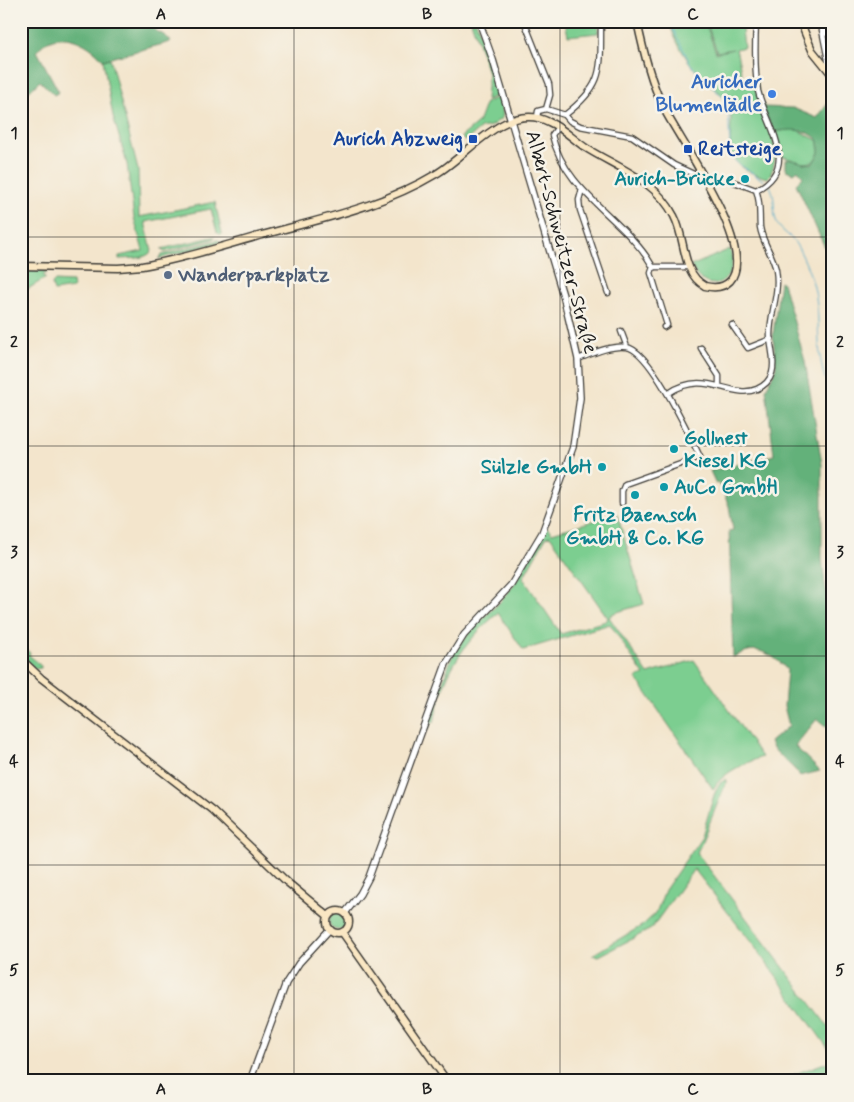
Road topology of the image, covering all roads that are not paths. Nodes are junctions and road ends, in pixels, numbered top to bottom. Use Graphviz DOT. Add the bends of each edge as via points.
graph roads {
  1 [pos="479,21"];
  2 [pos="524,21"];
  3 [pos="601,21"];
  4 [pos="636,21"];
  5 [pos="756,21"];
  6 [pos="800,21"];
  7 [pos="817,21"];
  8 [pos="822,30"];
  9 [pos="833,41"];
  10 [pos="832,75"];
  11 [pos="546,109"];
  12 [pos="566,115"];
  13 [pos="537,118"];
  14 [pos="510,120"];
  15 [pos="558,127"];
  16 [pos="707,179"];
  17 [pos="582,189"];
  18 [pos="758,189"];
  19 [pos="21,266"];
  20 [pos="653,267"];
  21 [pos="688,267"];
  22 [pos="608,293"];
  23 [pos="732,325"];
  24 [pos="664,327"];
  25 [pos="621,331"];
  26 [pos="771,339"];
  27 [pos="627,347"];
  28 [pos="701,348"];
  29 [pos="578,360"];
  30 [pos="719,385"];
  31 [pos="668,393"];
  32 [pos="622,503"];
  33 [pos="21,659"];
  34 [pos="345,913"];
  35 [pos="328,916"];
  36 [pos="330,929"];
  37 [pos="342,932"];
  38 [pos="250,1081"];
  39 [pos="447,1081"];
  1 -- 14 [label="street, Albert-Schweitzer-Straße"];
  2 -- 11 [label="street" via="549,84"];
  3 -- 12 [label="street" via="597,82 582,102"];
  4 -- 16 [label="main road" via="654,89"];
  5 -- 18 [label="street" via="758,87 780,157 774,174"];
  6 -- 10 [label="main road" via="812,50"];
  7 -- 8 [label="street"];
  8 -- 9 [label="street"];
  8 -- 10 [label="street"];
  11 -- 12 [label="street"];
  11 -- 13 [label="street" via="538,111"];
  12 -- 16 [label="street" via="580,126 632,136 674,165"];
  13 -- 14 [label="main road"];
  13 -- 15 [label="main road"];
  14 -- 19 [label="main road" via="450,165 398,194 305,224 142,266"];
  14 -- 29 [label="street, Albert-Schweitzer-Straße" via="557,276"];
  15 -- 17 [label="street" via="552,136 556,150"];
  15 -- 21 [label="main road" via="658,193 678,224"];
  16 -- 18 [label="street" via="726,179"];
  16 -- 21 [label="main road" via="735,251 735,272 726,284 709,287 695,280"];
  17 -- 20 [label="street" via="645,253"];
  17 -- 22 [label="street" via="580,210"];
  18 -- 26 [label="street" via="760,227 776,270 777,291"];
  20 -- 21 [label="street"];
  20 -- 24 [label="street" via="651,273 668,325"];
  23 -- 26 [label="street" via="748,348"];
  25 -- 27 [label="street"];
  26 -- 30 [label="street" via="773,368 767,383 748,391"];
  27 -- 29 [label="street"];
  27 -- 31 [label="street" via="641,357"];
  28 -- 30 [label="street" via="719,376"];
  29 -- 34 [label="street, Albert-Schweitzer-Straße" via="580,398 576,436 551,510 536,544 511,586 464,635 450,656 369,877"];
  30 -- 31 [label="street" via="694,383"];
  31 -- 32 [label="street" via="700,457 625,484"];
  33 -- 35 [label="main road" via="41,678 212,810 287,882"];
  34 -- 35 [label="main road" via="336,911"];
  34 -- 37 [label="main road" via="349,922"];
  35 -- 36 [label="main road" via="326,921"];
  36 -- 37 [label="main road"];
  36 -- 38 [label="street" via="299,963 286,983"];
  37 -- 39 [label="main road"];
}
